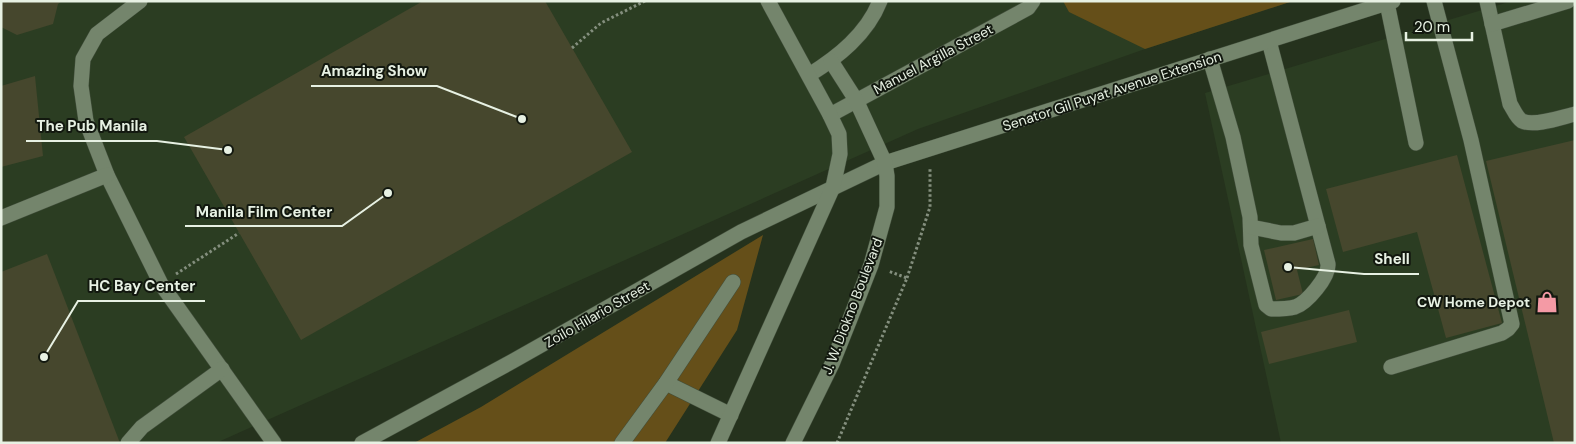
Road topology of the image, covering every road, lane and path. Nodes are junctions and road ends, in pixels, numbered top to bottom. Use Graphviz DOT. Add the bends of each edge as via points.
graph roads {
  1 [pos="140,1"];
  2 [pos="645,1"];
  3 [pos="768,1"];
  4 [pos="880,1"];
  5 [pos="1033,1"];
  6 [pos="1434,1"];
  7 [pos="1487,1"];
  8 [pos="1568,1"];
  9 [pos="1390,2"];
  10 [pos="1492,24"];
  11 [pos="1269,40"];
  12 [pos="572,48"];
  13 [pos="1210,59"];
  14 [pos="831,61"];
  15 [pos="809,75"];
  16 [pos="856,100"];
  17 [pos="830,114"];
  18 [pos="1575,114"];
  19 [pos="1416,143"];
  20 [pos="930,149"];
  21 [pos="885,163"];
  22 [pos="107,175"];
  23 [pos="833,187"];
  24 [pos="1,218"];
  25 [pos="1318,226"];
  26 [pos="1250,227"];
  27 [pos="239,233"];
  28 [pos="871,265"];
  29 [pos="907,278"];
  30 [pos="733,282"];
  31 [pos="161,284"];
  32 [pos="1391,367"];
  33 [pos="222,369"];
  34 [pos="666,383"];
  35 [pos="731,415"];
  36 [pos="128,443"];
  37 [pos="274,443"];
  38 [pos="362,443"];
  39 [pos="622,443"];
  40 [pos="718,443"];
  41 [pos="793,443"];
  42 [pos="837,443"];
  1 -- 22 [label="street" via="97,34 83,59 81,86 86,121"];
  2 -- 12 [label="path" via="601,23"];
  3 -- 15 [label="street"];
  4 -- 14 [label="street" via="857,38"];
  5 -- 16 [label="street, Manuel Argilla Street" via="1028,8"];
  6 -- 32 [label="street" via="1471,140 1512,324 1502,333 1488,338"];
  7 -- 10 [label="street"];
  8 -- 10 [label="street"];
  9 -- 11 [label="street, Senator Gil Puyat Avenue Extension"];
  9 -- 19 [label="street"];
  10 -- 18 [label="street" via="1510,104 1517,116 1532,124"];
  11 -- 13 [label="street, Senator Gil Puyat Avenue Extension"];
  11 -- 25 [label="street"];
  13 -- 20 [label="street, Senator Gil Puyat Avenue Extension"];
  13 -- 26 [label="street" via="1233,137"];
  14 -- 15 [label="street"];
  14 -- 16 [label="street"];
  15 -- 17 [label="street"];
  16 -- 17 [label="street, Manuel Argilla Street"];
  16 -- 21 [label="street"];
  17 -- 23 [label="street" via="839,134 840,154"];
  20 -- 21 [label="street, Senator Gil Puyat Avenue Extension"];
  20 -- 29 [label="path" via="930,207"];
  21 -- 23 [label="street, Senator Gil Puyat Avenue Extension"];
  21 -- 28 [label="street, J. W. Diokno Boulevard" via="887,207"];
  22 -- 24 [label="street"];
  22 -- 31 [label="street"];
  23 -- 35 [label="street"];
  23 -- 38 [label="street, Zoilo Hilario Street" via="741,232 513,362"];
  25 -- 26 [label="street" via="1294,233"];
  25 -- 26 [label="street" via="1328,264 1324,280 1297,306 1280,309 1271,309 1266,304 1251,245"];
  27 -- 31 [label="path"];
  28 -- 29 [label="path"];
  28 -- 41 [label="street, J. W. Diokno Boulevard" via="832,364"];
  29 -- 42 [label="path"];
  30 -- 34 [label="street"];
  31 -- 33 [label="street"];
  33 -- 36 [label="street" via="142,427"];
  33 -- 37 [label="street"];
  34 -- 35 [label="street"];
  34 -- 39 [label="street"];
  35 -- 40 [label="street"];
}
